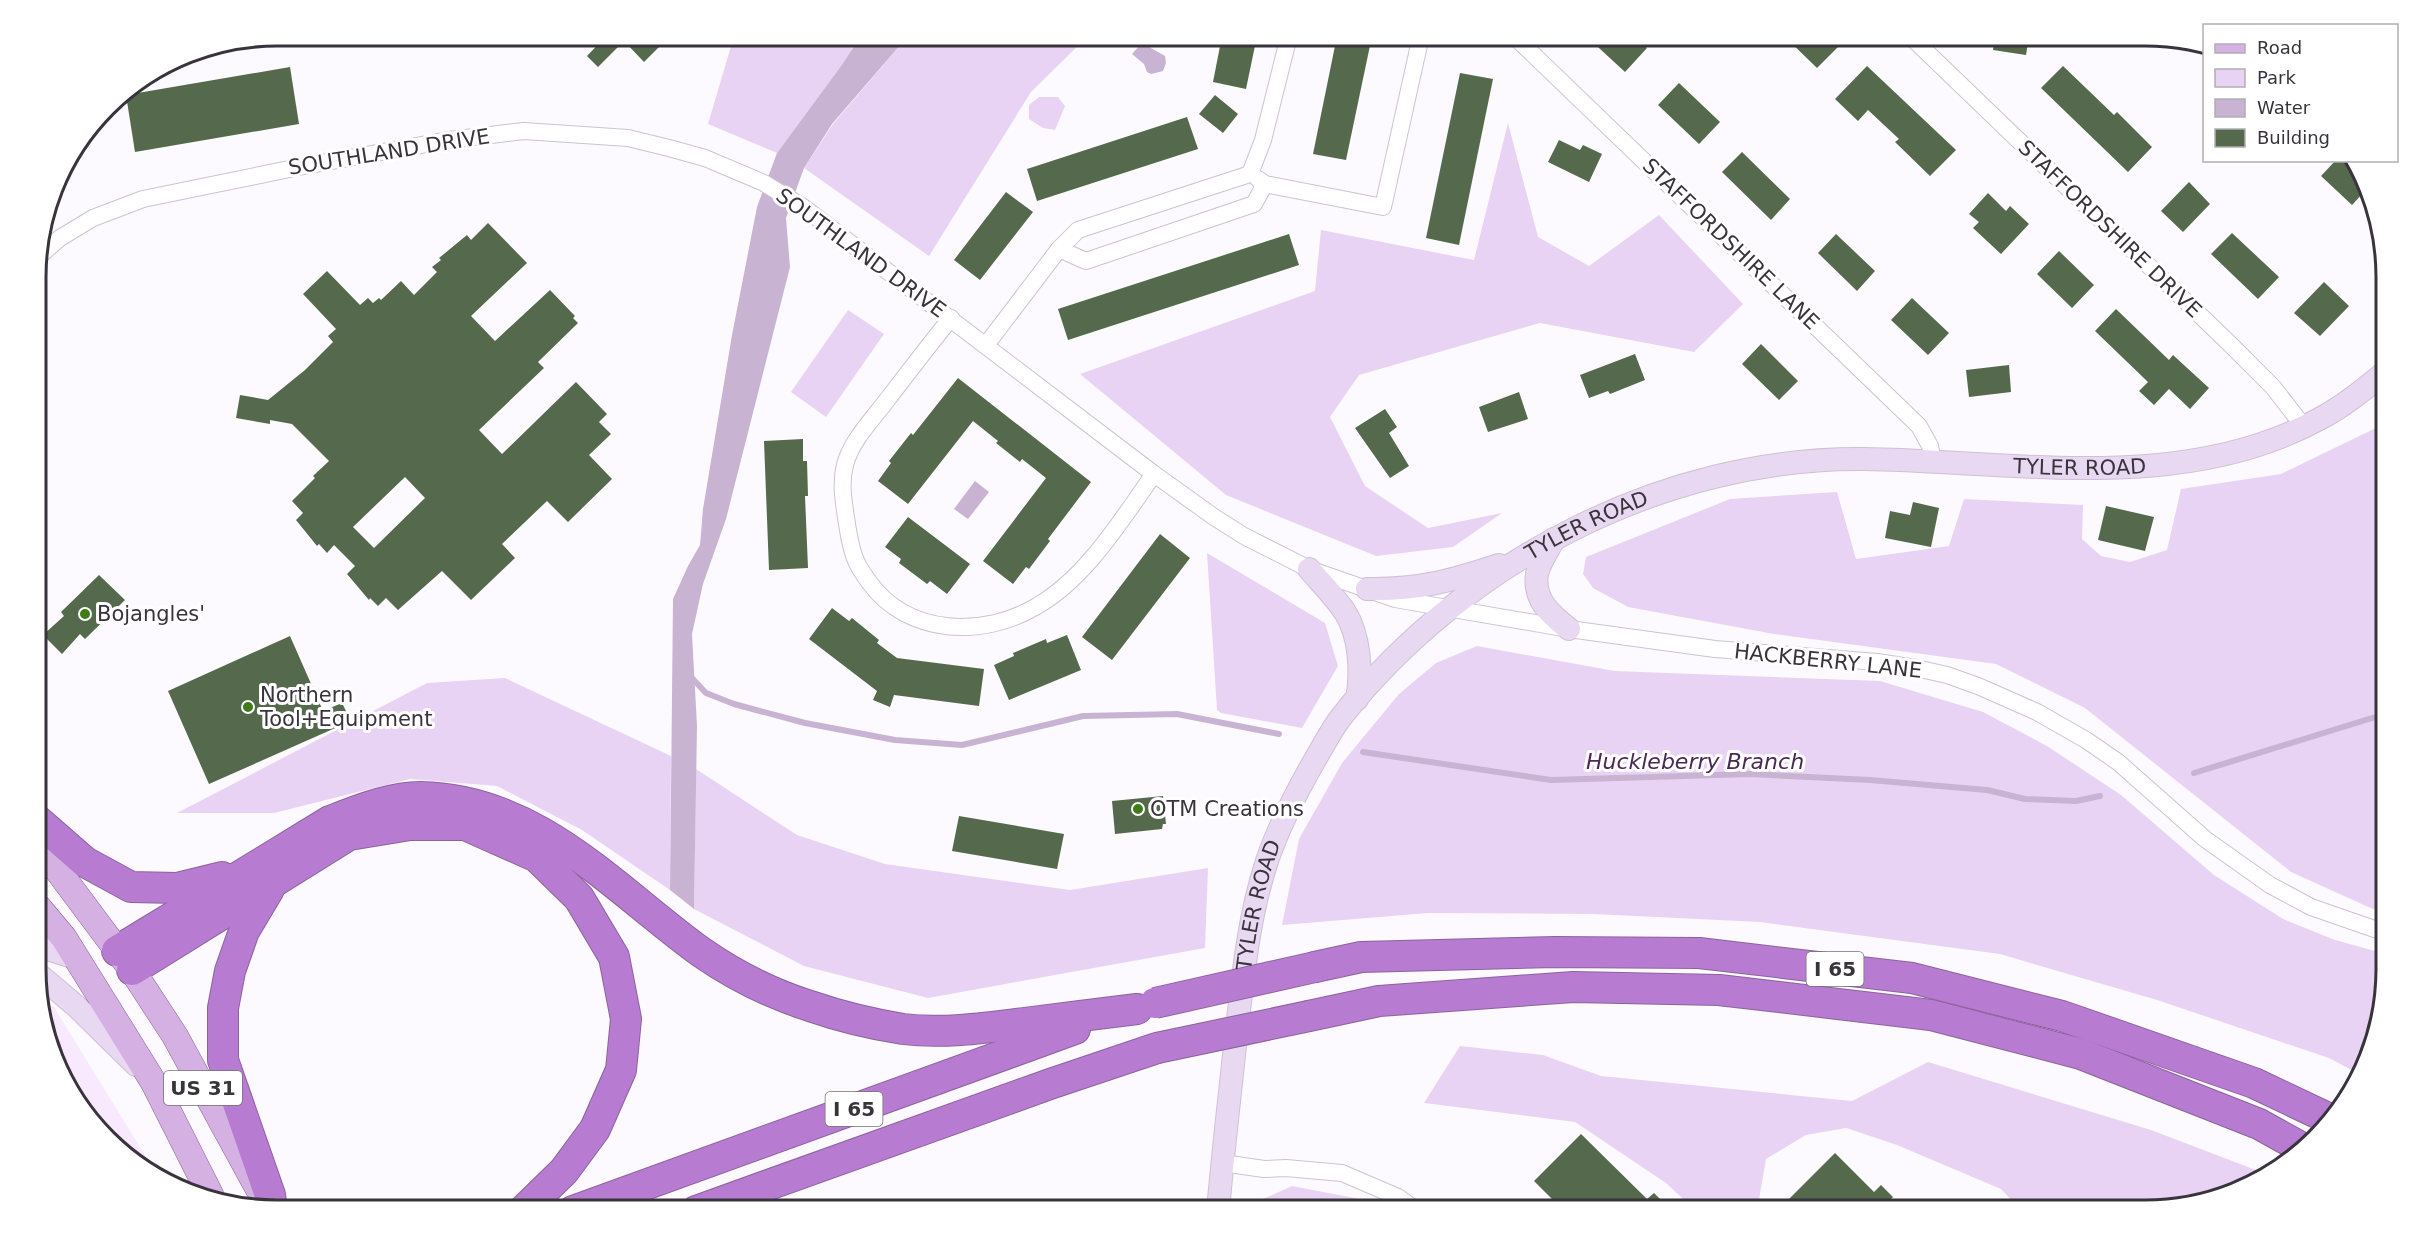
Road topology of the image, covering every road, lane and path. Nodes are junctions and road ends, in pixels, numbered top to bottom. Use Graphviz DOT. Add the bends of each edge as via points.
graph roads {
  1 [pos="1286,46"];
  2 [pos="1419,46"];
  3 [pos="1524,46"];
  4 [pos="1920,46"];
  5 [pos="1250,174"];
  6 [pos="1265,184"];
  7 [pos="48,248"];
  8 [pos="1059,249"];
  9 [pos="951,318"];
  10 [pos="986,345"];
  11 [pos="2376,380"];
  12 [pos="2304,427"];
  13 [pos="1933,461"];
  14 [pos="1154,474"];
  15 [pos="1554,539"];
  16 [pos="1520,558"];
  17 [pos="1309,568"];
  18 [pos="1367,589"];
  19 [pos="1450,608"];
  20 [pos="1569,629"];
  21 [pos="1357,699"];
  22 [pos="46,828"];
  23 [pos="46,855"];
  24 [pos="263,877"];
  25 [pos="46,917"];
  26 [pos="2376,930"];
  27 [pos="46,933"];
  28 [pos="46,946"];
  29 [pos="70,948"];
  30 [pos="124,961"];
  31 [pos="47,981"];
  32 [pos="1146,1006"];
  33 [pos="154,1083"];
  34 [pos="2323,1116"];
  35 [pos="2295,1144"];
  36 [pos="1222,1162"];
  37 [pos="208,1190"];
  38 [pos="265,1200"];
  39 [pos="270,1200"];
  40 [pos="534,1200"];
  41 [pos="603,1200"];
  42 [pos="727,1200"];
  43 [pos="1219,1200"];
  44 [pos="1402,1200"];
  1 -- 5 [label="street" via="1263,140"];
  2 -- 6 [label="street" via="1383,207"];
  3 -- 13 [label="street, STAFFORDSHIRE LANE" via="1919,426"];
  4 -- 12 [label="street, STAFFORDSHIRE DRIVE" via="2240,354 2273,387"];
  5 -- 6 [label="street"];
  5 -- 8 [label="street" via="1078,230"];
  6 -- 8 [label="street" via="1254,204 1086,261"];
  7 -- 9 [label="street, SOUTHLAND DRIVE" via="93,218 142,199 299,167 448,140 524,131 628,138 705,158 764,183 846,238"];
  8 -- 10 [label="street"];
  9 -- 10 [label="street, SOUTHLAND DRIVE"];
  9 -- 14 [label="street" via="858,437 845,463 842,484 857,566 892,606 932,624 969,628 1013,618 1037,607 1080,572"];
  10 -- 14 [label="street, SOUTHLAND DRIVE"];
  11 -- 12 [label="street, TYLER ROAD"];
  12 -- 13 [label="street, TYLER ROAD" via="2233,452 2143,466 2073,468"];
  13 -- 15 [label="street, TYLER ROAD" via="1820,460 1737,471 1585,522"];
  14 -- 17 [label="street, SOUTHLAND DRIVE" via="1245,536"];
  15 -- 16 [label="street, TYLER ROAD"];
  15 -- 20 [label="street" via="1537,573 1539,596 1547,612"];
  16 -- 18 [label="street" via="1437,584 1402,590"];
  16 -- 19 [label="street, TYLER ROAD"];
  17 -- 18 [label="street, SOUTHLAND DRIVE"];
  17 -- 21 [label="street" via="1346,613 1358,648 1361,674"];
  18 -- 19 [label="street, SOUTHLAND DRIVE" via="1395,599"];
  19 -- 20 [label="street, HACKBERRY LANE"];
  19 -- 21 [label="street, TYLER ROAD" via="1410,641"];
  20 -- 26 [label="street, HACKBERRY LANE" via="1715,649 1887,663 1927,670 1978,686 2037,712 2118,762 2205,839 2270,885 2319,911"];
  21 -- 36 [label="street, TYLER ROAD" via="1340,717 1297,791 1266,863 1247,940"];
  22 -- 24 [label="highway" via="85,862 131,887 177,888"];
  23 -- 30 [label="main road, US 31"];
  24 -- 30 [label="highway"];
  24 -- 32 [label="highway" via="330,821 392,801 447,799 480,806 531,825 737,975 809,1006 903,1029 927,1030 984,1028"];
  24 -- 39 [label="highway" via="230,971 223,1008 223,1060"];
  24 -- 40 [label="highway" via="349,836 410,825 465,825 537,857 579,898 614,957 626,1019 621,1070 595,1129 564,1171"];
  25 -- 29 [label="main road, US 31"];
  27 -- 29 [label="street"];
  28 -- 29 [label="street"];
  29 -- 30 [label="main road"];
  29 -- 33 [label="main road, US 31"];
  30 -- 38 [label="main road, US 31" via="175,1036"];
  31 -- 33 [label="street"];
  32 -- 34 [label="highway, I 65, bridge" via="1361,957 1699,953 1912,978 2062,1016 2254,1083"];
  32 -- 41 [label="highway, I 65"];
  33 -- 37 [label="main road, US 31"];
  35 -- 42 [label="highway, I 65, bridge" via="2259,1124 2081,1054 1931,1016 1719,990 1573,987 1378,1001 1157,1048"];
  36 -- 43 [label="street, TYLER ROAD"];
  36 -- 44 [label="street" via="1264,1169 1342,1173"];
}
